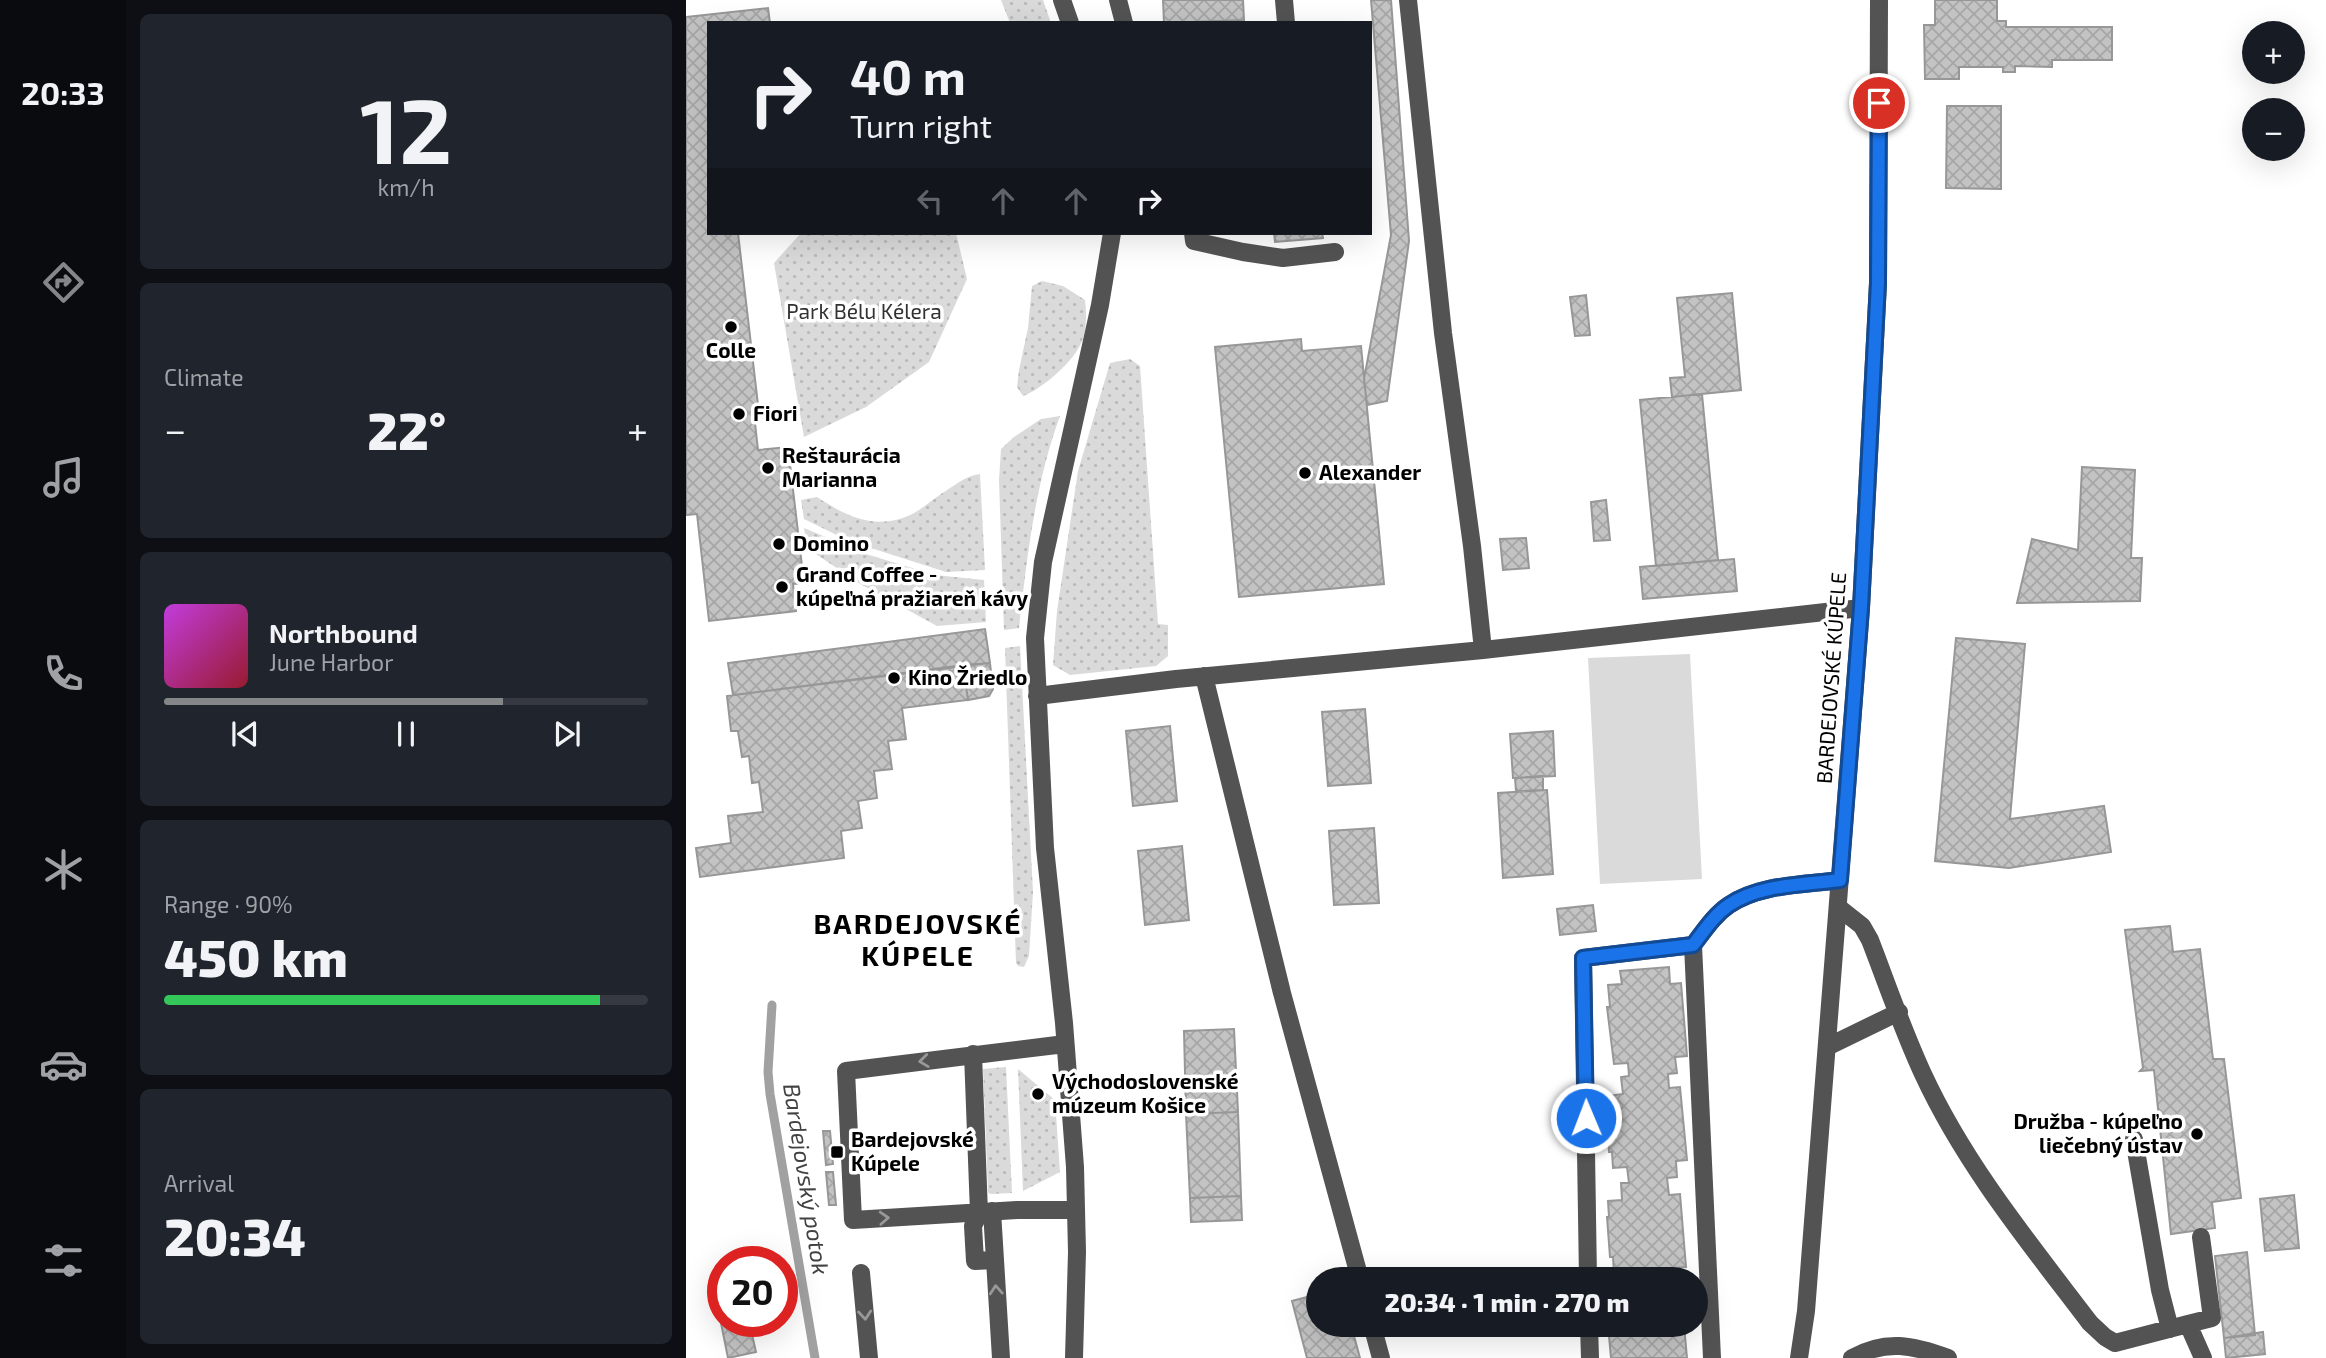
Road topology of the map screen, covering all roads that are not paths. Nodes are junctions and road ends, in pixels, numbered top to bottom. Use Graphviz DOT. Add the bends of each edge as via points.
graph roads {
  1 [pos="1062,0"];
  2 [pos="1118,0"];
  3 [pos="1284,0"];
  4 [pos="1408,0"];
  5 [pos="1879,0"];
  6 [pos="1069,21"];
  7 [pos="1123,21"];
  8 [pos="1286,21"];
  9 [pos="1112,235"];
  10 [pos="1193,235"];
  11 [pos="1241,235"];
  12 [pos="1243,252"];
  13 [pos="1335,252"];
  14 [pos="1861,608"];
  15 [pos="1483,650"];
  16 [pos="1204,676"];
  17 [pos="1037,696"];
  18 [pos="1840,880"];
  19 [pos="1838,906"];
  20 [pos="1693,945"];
  21 [pos="1899,1012"];
  22 [pos="1065,1044"];
  23 [pos="1827,1047"];
  24 [pos="973,1054"];
  25 [pos="2134,1139"];
  26 [pos="1076,1210"];
  27 [pos="985,1212"];
  28 [pos="2202,1237"];
  29 [pos="994,1260"];
  30 [pos="1357,1267"];
  31 [pos="1588,1267"];
  32 [pos="862,1272"];
  33 [pos="2188,1324"];
  34 [pos="2170,1329"];
  35 [pos="1375,1337"];
  36 [pos="1589,1337"];
  37 [pos="869,1358"];
  38 [pos="1001,1358"];
  39 [pos="1074,1358"];
  40 [pos="1381,1358"];
  41 [pos="1590,1358"];
  42 [pos="1712,1358"];
  43 [pos="1799,1358"];
  44 [pos="1852,1358"];
  45 [pos="1948,1358"];
  46 [pos="2203,1358"];
  1 -- 6 [label="street"];
  2 -- 7 [label="street"];
  3 -- 8 [label="street"];
  4 -- 15 [label="street"];
  5 -- 14 [label="street, BARDEJOVSKÉ KÚPELE" via="1878,283"];
  9 -- 17 [label="street" via="1043,562 1035,638"];
  10 -- 12 [label="street" via="1194,241"];
  11 -- 12 [label="street"];
  12 -- 13 [label="street" via="1283,258"];
  14 -- 15 [label="street"];
  14 -- 18 [label="street, BARDEJOVSKÉ KÚPELE"];
  15 -- 16 [label="street"];
  16 -- 17 [label="street"];
  16 -- 30 [label="street" via="1282,993"];
  17 -- 22 [label="street" via="1045,848"];
  18 -- 19 [label="street, BARDEJOVSKÉ KÚPELE"];
  18 -- 20 [label="street" via="1748,894 1728,905"];
  19 -- 21 [label="street" via="1862,926"];
  19 -- 23 [label="street, BARDEJOVSKÉ KÚPELE"];
  20 -- 31 [label="street" via="1583,958"];
  20 -- 42 [label="street"];
  21 -- 23 [label="street"];
  21 -- 34 [label="street" via="1923,1074 1949,1123 1989,1188 2090,1323 2115,1343"];
  22 -- 24 [label="street"];
  22 -- 26 [label="street"];
  23 -- 43 [label="street, BARDEJOVSKÉ KÚPELE"];
  24 -- 27 [label="street"];
  24 -- 27 [label="street, one-way" via="846,1071 853,1220"];
  25 -- 34 [label="street"];
  26 -- 27 [label="street"];
  26 -- 39 [label="street"];
  27 -- 29 [label="street"];
  27 -- 29 [label="street" via="973,1226 975,1261"];
  28 -- 33 [label="street" via="2211,1318"];
  38 -- 29 [label="street, one-way"];
  32 -- 37 [label="street, one-way"];
  33 -- 34 [label="street"];
  33 -- 46 [label="street"];
  35 -- 40 [label="street"];
  36 -- 41 [label="street"];
  44 -- 45 [label="street" via="1878,1346 1901,1345"];
}
